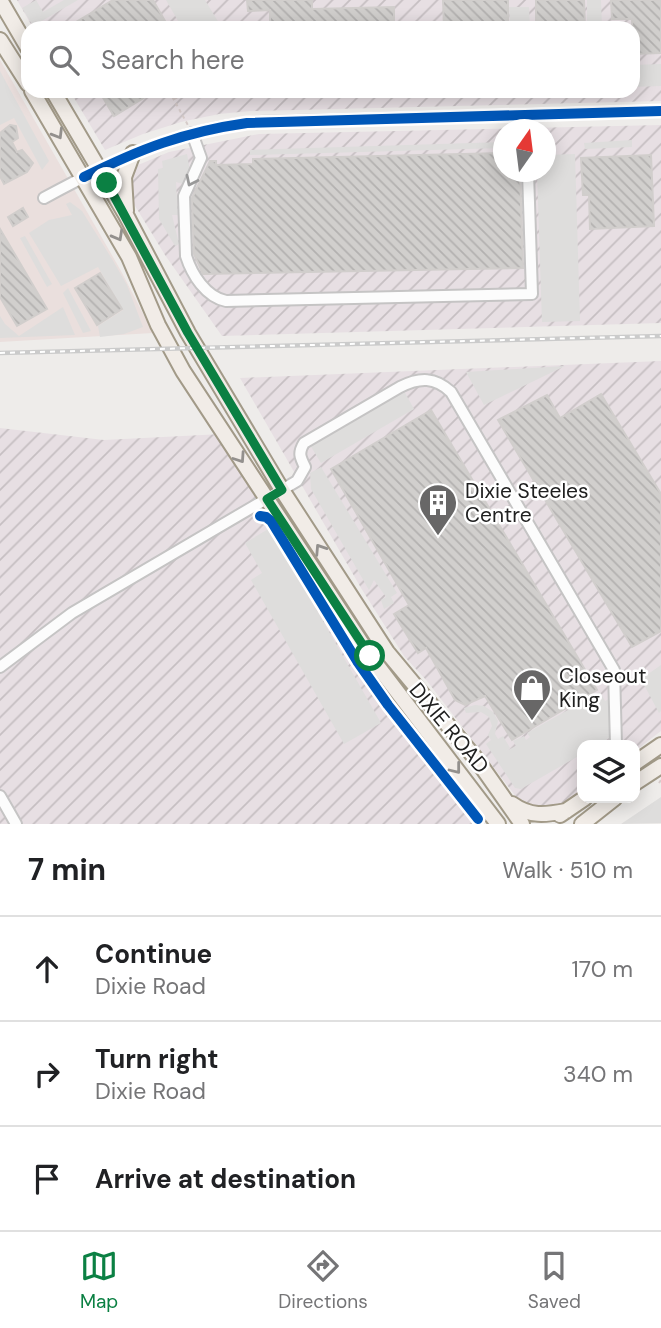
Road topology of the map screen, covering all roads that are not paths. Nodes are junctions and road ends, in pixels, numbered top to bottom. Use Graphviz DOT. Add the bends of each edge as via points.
graph roads {
  1 [pos="0,0"];
  2 [pos="21,36"];
  3 [pos="0,40"];
  4 [pos="21,73"];
  5 [pos="36,98"];
  6 [pos="57,98"];
  7 [pos="661,111"];
  8 [pos="527,116"];
  9 [pos="192,133"];
  10 [pos="133,153"];
  11 [pos="99,169"];
  12 [pos="84,177"];
  13 [pos="528,182"];
  14 [pos="44,198"];
  15 [pos="126,215"];
  16 [pos="282,490"];
  17 [pos="267,499"];
  18 [pos="0,667"];
  19 [pos="616,740"];
  20 [pos="661,745"];
  21 [pos="640,760"];
  22 [pos="661,766"];
  23 [pos="640,780"];
  24 [pos="0,796"];
  25 [pos="507,800"];
  26 [pos="578,803"];
  27 [pos="609,803"];
  28 [pos="566,811"];
  29 [pos="493,821"];
  30 [pos="16,824"];
  31 [pos="522,824"];
  32 [pos="547,824"];
  33 [pos="582,824"];
  1 -- 2 [label="main road"];
  3 -- 4 [label="main road"];
  5 -- 12 [label="main road, DIXIE ROAD, one-way"];
  6 -- 11 [label="main road, DIXIE ROAD"];
  7 -- 8 [label="street"];
  8 -- 9 [label="street" via="259,122"];
  9 -- 10 [label="street"];
  9 -- 13 [label="street, one-way" via="201,158 184,196 189,264 208,292 226,301 532,293"];
  10 -- 11 [label="street"];
  10 -- 15 [label="main road" via="124,177"];
  11 -- 12 [label="street"];
  11 -- 15 [label="main road, DIXIE ROAD"];
  12 -- 14 [label="street"];
  12 -- 17 [label="main road, DIXIE ROAD, one-way" via="129,257 167,346"];
  15 -- 16 [label="main road, DIXIE ROAD" via="188,333"];
  16 -- 17 [label="street"];
  16 -- 19 [label="street" via="297,481 305,467 299,457 304,443 411,382 440,382 451,393 614,670"];
  25 -- 16 [label="main road, DIXIE ROAD, one-way" via="387,652"];
  17 -- 18 [label="street" via="72,613"];
  17 -- 29 [label="main road, DIXIE ROAD, one-way" via="370,656"];
  20 -- 21 [label="main road"];
  22 -- 23 [label="main road"];
  24 -- 30 [label="street"];
  25 -- 28 [label="main road" via="523,813 545,816"];
  25 -- 31 [label="main road, DIXIE ROAD"];
  26 -- 28 [label="main road"];
  27 -- 33 [label="main road"];
  28 -- 32 [label="main road"];
}
